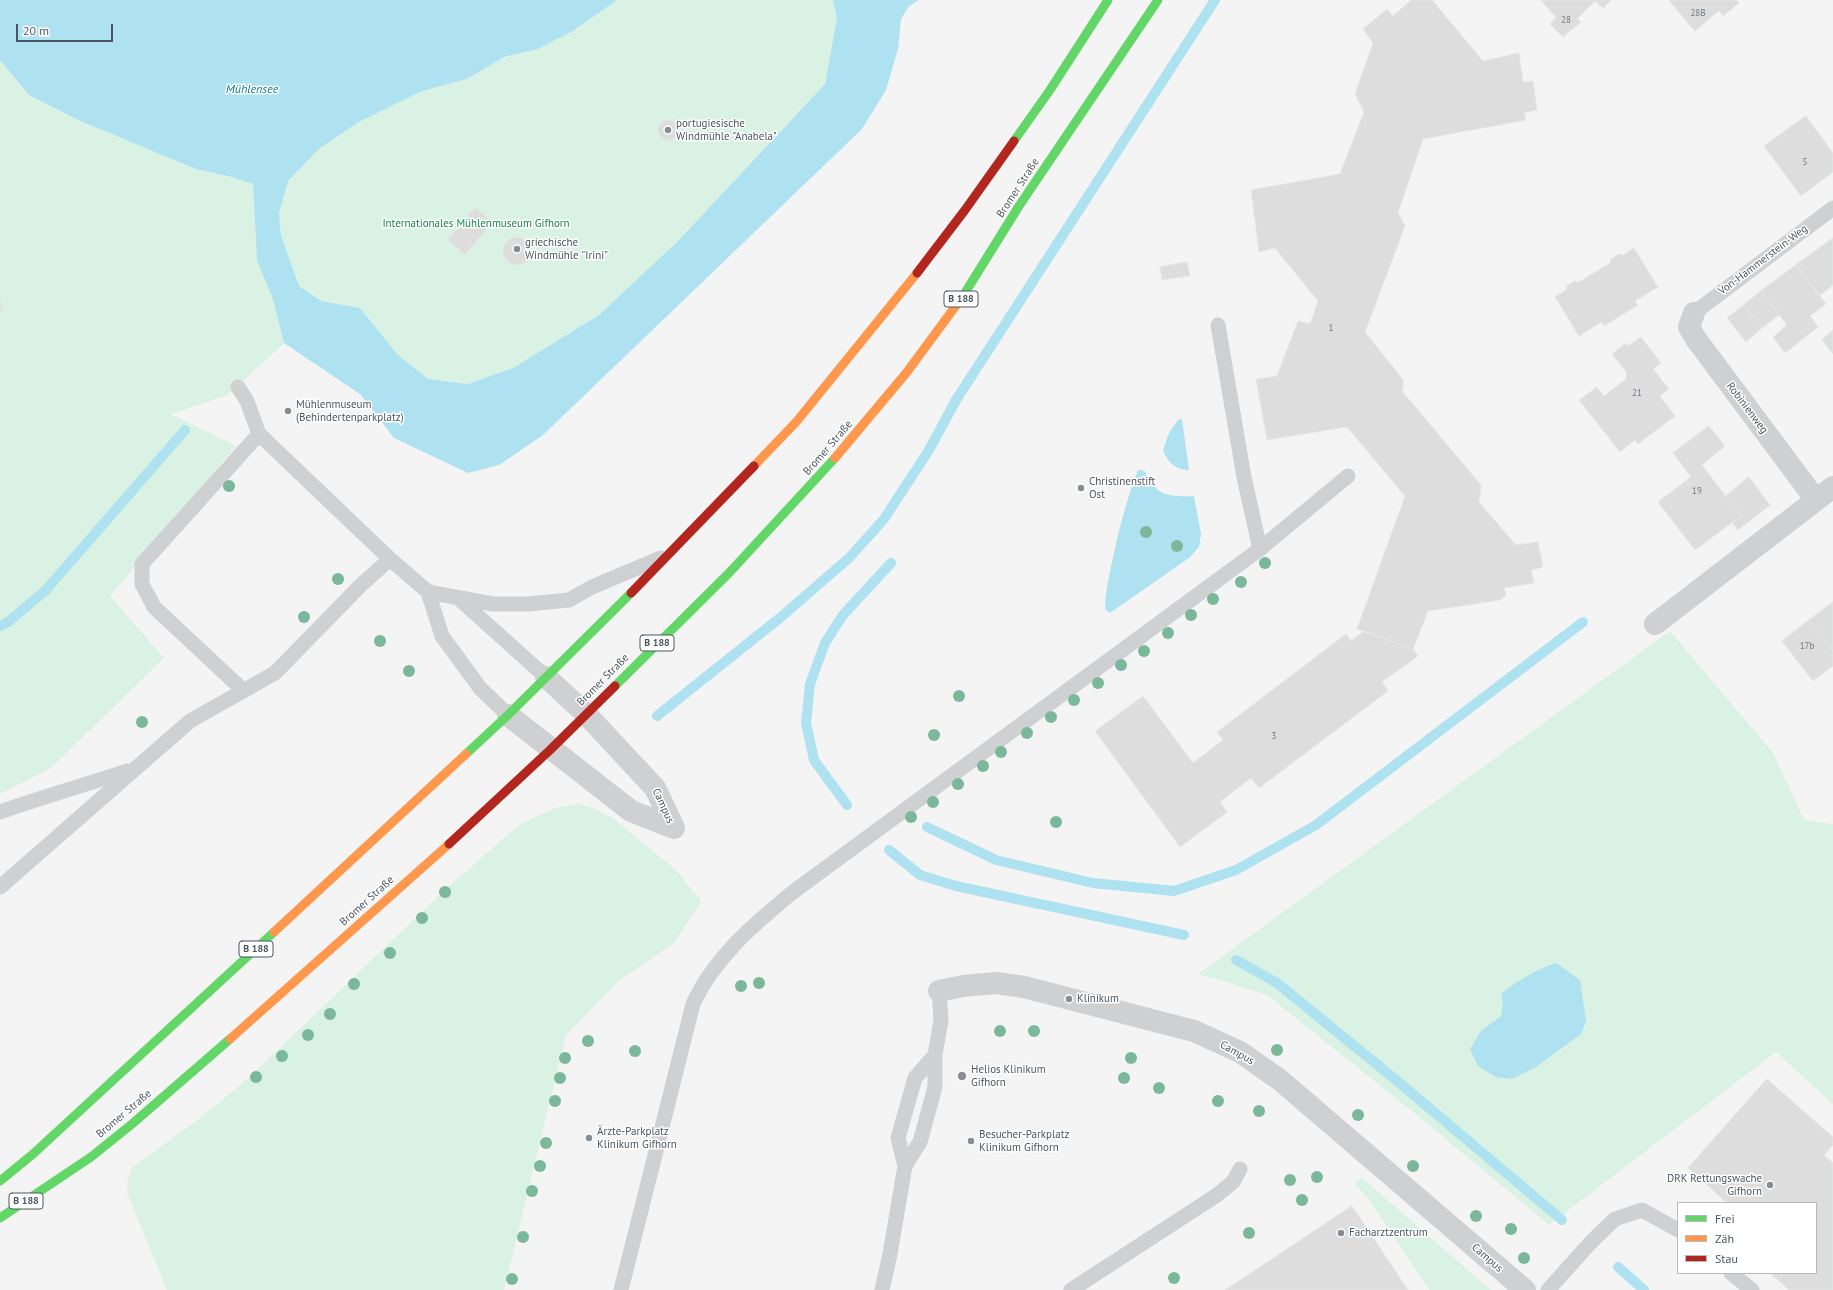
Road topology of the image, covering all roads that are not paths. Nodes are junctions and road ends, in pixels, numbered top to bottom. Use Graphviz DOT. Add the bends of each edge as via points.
graph roads {
  1 [pos="1108,0"];
  2 [pos="1158,0"];
  3 [pos="1833,208"];
  4 [pos="1694,313"];
  5 [pos="1218,325"];
  6 [pos="238,387"];
  7 [pos="259,434"];
  8 [pos="1348,476"];
  9 [pos="1828,493"];
  10 [pos="1260,549"];
  11 [pos="670,554"];
  12 [pos="390,559"];
  13 [pos="428,592"];
  14 [pos="458,598"];
  15 [pos="1655,624"];
  16 [pos="546,677"];
  17 [pos="244,691"];
  18 [pos="586,714"];
  19 [pos="508,715"];
  20 [pos="550,750"];
  21 [pos="134,768"];
  22 [pos="0,812"];
  23 [pos="0,887"];
  24 [pos="939,991"];
  25 [pos="935,1055"];
  26 [pos="905,1166"];
  27 [pos="1240,1169"];
  28 [pos="0,1181"];
  29 [pos="0,1218"];
  30 [pos="1677,1229"];
  31 [pos="1732,1274"];
  32 [pos="621,1290"];
  33 [pos="882,1290"];
  34 [pos="1071,1290"];
  35 [pos="1525,1290"];
  36 [pos="1548,1290"];
  37 [pos="1752,1290"];
  1 -- 11 [label="main road, B 188" via="1046,96 907,286 797,421"];
  2 -- 18 [label="main road, Bromer Straße / B 188" via="1019,206 970,287 907,372 823,473 729,573"];
  3 -- 4 [label="lane, Von-Hammerstein-Weg"];
  4 -- 9 [label="street, Robinienweg" via="1689,327 1696,339"];
  5 -- 10 [label="lane" via="1244,477"];
  6 -- 7 [label="lane" via="247,401"];
  7 -- 12 [label="lane"];
  7 -- 17 [label="lane" via="142,564 142,584 154,607"];
  8 -- 10 [label="lane"];
  9 -- 15 [label="street, Robinienweg"];
  10 -- 32 [label="lane" via="793,892 750,927 712,970 692,1004"];
  11 -- 14 [label="lane" via="592,587 569,600 493,604"];
  11 -- 16 [label="main road, B 188"];
  12 -- 13 [label="lane"];
  12 -- 17 [label="lane" via="275,673"];
  13 -- 14 [label="lane"];
  13 -- 19 [label="lane" via="442,636 480,688"];
  14 -- 16 [label="lane"];
  16 -- 18 [label="street"];
  16 -- 19 [label="main road, B 188"];
  17 -- 21 [label="lane" via="190,721"];
  18 -- 20 [label="main road, Bromer Straße / B 188"];
  18 -- 20 [label="street, Campus" via="655,788 674,828 631,811"];
  19 -- 20 [label="street"];
  19 -- 28 [label="main road, B 188" via="33,1154"];
  20 -- 29 [label="main road, Bromer Straße / B 188" via="313,967 132,1124 63,1177"];
  21 -- 22 [label="lane" via="48,794"];
  21 -- 23 [label="lane"];
  24 -- 25 [label="lane, Campus" via="942,1020"];
  24 -- 35 [label="street, Campus" via="996,983 1024,987 1194,1031 1240,1052 1280,1080"];
  25 -- 26 [label="lane, Campus" via="935,1087 920,1142"];
  25 -- 26 [label="lane" via="916,1078 898,1138"];
  26 -- 33 [label="lane"];
  27 -- 34 [label="lane" via="1233,1182 1217,1195"];
  30 -- 36 [label="lane" via="1642,1210 1615,1220 1592,1241"];
  31 -- 37 [label="lane"];
}
